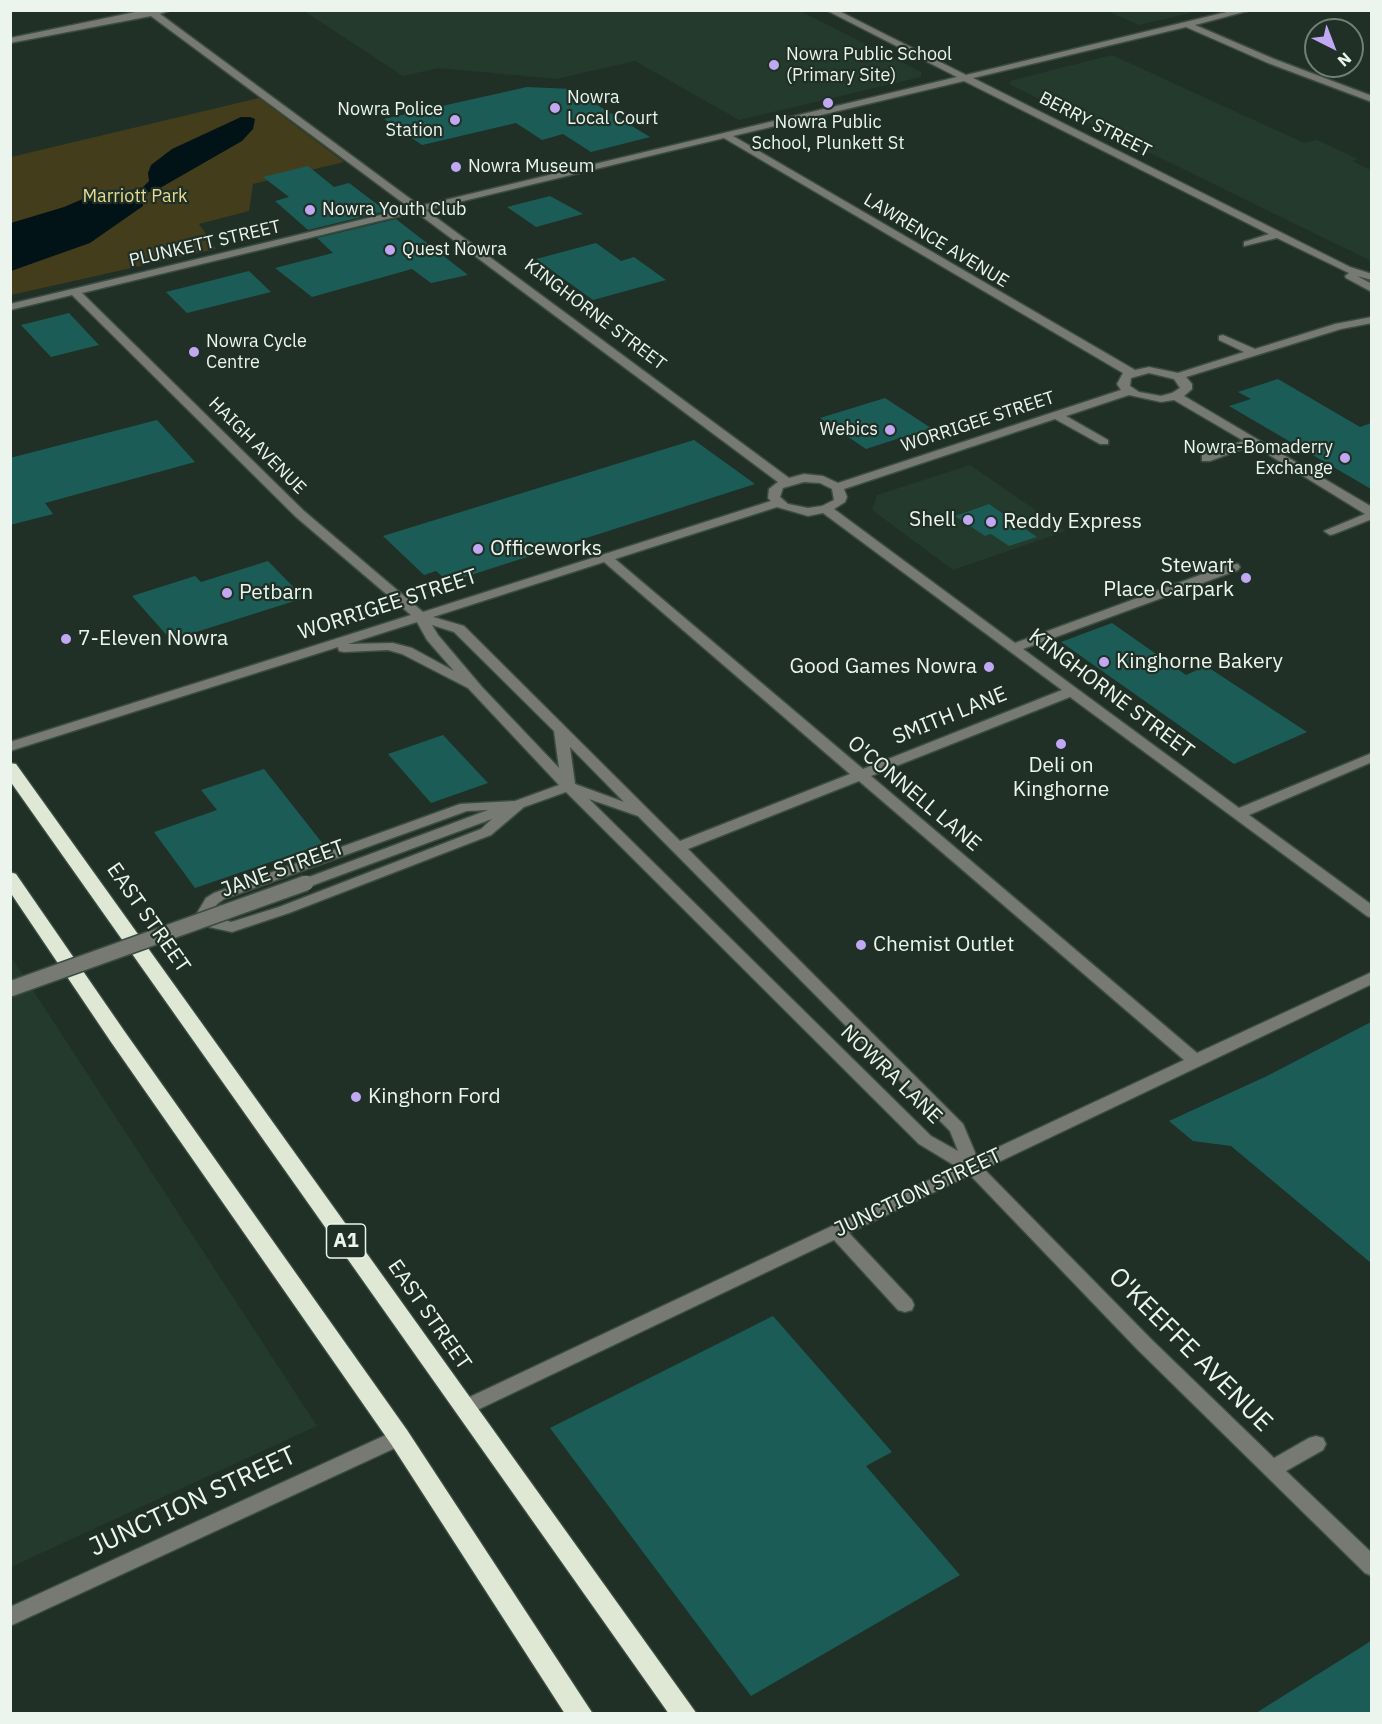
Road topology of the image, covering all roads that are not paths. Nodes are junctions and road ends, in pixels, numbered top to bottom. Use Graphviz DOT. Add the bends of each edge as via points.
graph roads {
  1 [pos="167,10"];
  2 [pos="830,10"];
  3 [pos="1247,10"];
  4 [pos="151,12"];
  5 [pos="1188,25"];
  6 [pos="10,41"];
  7 [pos="964,78"];
  8 [pos="1371,99"];
  9 [pos="726,136"];
  10 [pos="421,210"];
  11 [pos="1278,235"];
  12 [pos="1248,244"];
  13 [pos="1346,268"];
  14 [pos="1371,277"];
  15 [pos="1371,289"];
  16 [pos="75,292"];
  17 [pos="10,308"];
  18 [pos="1371,308"];
  19 [pos="1371,320"];
  20 [pos="1339,326"];
  21 [pos="1223,338"];
  22 [pos="1255,353"];
  23 [pos="1131,373"];
  24 [pos="1178,376"];
  25 [pos="1130,392"];
  26 [pos="1176,396"];
  27 [pos="1056,415"];
  28 [pos="1254,441"];
  29 [pos="1104,442"];
  30 [pos="1206,458"];
  31 [pos="785,481"];
  32 [pos="837,487"];
  33 [pos="778,503"];
  34 [pos="825,509"];
  35 [pos="1371,514"];
  36 [pos="1330,531"];
  37 [pos="606,558"];
  38 [pos="1234,567"];
  39 [pos="421,616"];
  40 [pos="1014,648"];
  41 [pos="315,650"];
  42 [pos="477,690"];
  43 [pos="1072,691"];
  44 [pos="561,731"];
  45 [pos="10,747"];
  46 [pos="1371,757"];
  47 [pos="10,768"];
  48 [pos="859,775"];
  49 [pos="568,786"];
  50 [pos="518,805"];
  51 [pos="642,813"];
  52 [pos="1239,814"];
  53 [pos="677,848"];
  54 [pos="10,878"];
  55 [pos="1371,913"];
  56 [pos="1371,977"];
  57 [pos="10,989"];
  58 [pos="1196,1061"];
  59 [pos="973,1168"];
  60 [pos="836,1232"];
  61 [pos="905,1305"];
  62 [pos="464,1408"];
  63 [pos="399,1437"];
  64 [pos="1316,1444"];
  65 [pos="1272,1469"];
  66 [pos="1371,1567"];
  67 [pos="10,1617"];
  68 [pos="580,1713"];
  69 [pos="684,1713"];
  1 -- 4 [label="street"];
  2 -- 7 [label="street, BERRY STREET"];
  3 -- 5 [label="street, PLUNKETT STREET"];
  4 -- 6 [label="street"];
  4 -- 10 [label="street, KINGHORNE STREET"];
  5 -- 7 [label="street, PLUNKETT STREET"];
  5 -- 8 [label="street"];
  7 -- 9 [label="street, PLUNKETT STREET"];
  7 -- 11 [label="street, BERRY STREET"];
  9 -- 10 [label="street, PLUNKETT STREET"];
  9 -- 23 [label="street, LAWRENCE AVENUE"];
  10 -- 16 [label="street, PLUNKETT STREET"];
  10 -- 31 [label="street, KINGHORNE STREET"];
  11 -- 12 [label="street"];
  11 -- 13 [label="street, BERRY STREET"];
  13 -- 14 [label="street, BERRY STREET"];
  13 -- 15 [label="street, BERRY STREET" via="1350,276"];
  16 -- 17 [label="street, PLUNKETT STREET"];
  16 -- 39 [label="street, HAIGH AVENUE" via="300,514"];
  18 -- 20 [label="street"];
  19 -- 20 [label="street"];
  20 -- 22 [label="street"];
  21 -- 22 [label="street"];
  22 -- 24 [label="street"];
  23 -- 24 [label="street" via="1149,370"];
  23 -- 25 [label="street" via="1123,380"];
  24 -- 26 [label="street" via="1186,389"];
  25 -- 26 [label="street" via="1152,398"];
  25 -- 27 [label="street, WORRIGEE STREET"];
  26 -- 28 [label="street"];
  27 -- 29 [label="street"];
  27 -- 32 [label="street, WORRIGEE STREET"];
  28 -- 30 [label="street"];
  28 -- 35 [label="street"];
  31 -- 32 [label="street" via="814,478"];
  31 -- 33 [label="street" via="775,489"];
  32 -- 34 [label="street" via="839,502"];
  33 -- 34 [label="street" via="799,511"];
  33 -- 37 [label="street, WORRIGEE STREET"];
  34 -- 40 [label="street, KINGHORNE STREET"];
  35 -- 36 [label="street"];
  37 -- 39 [label="street, WORRIGEE STREET"];
  37 -- 48 [label="street, O'CONNELL LANE"];
  38 -- 40 [label="street"];
  39 -- 41 [label="street, WORRIGEE STREET"];
  39 -- 42 [label="street, NOWRA LANE" via="432,637"];
  39 -- 44 [label="street, NOWRA LANE" via="459,628"];
  40 -- 43 [label="street, KINGHORNE STREET"];
  41 -- 42 [label="street, NOWRA LANE" via="388,646 424,658"];
  41 -- 45 [label="street, WORRIGEE STREET"];
  42 -- 49 [label="street, NOWRA LANE"];
  43 -- 48 [label="street, SMITH LANE"];
  43 -- 52 [label="street, KINGHORNE STREET"];
  44 -- 49 [label="street"];
  44 -- 51 [label="street, NOWRA LANE"];
  46 -- 52 [label="street"];
  47 -- 62 [label="highway, EAST STREET / A1"];
  48 -- 53 [label="street, SMITH LANE"];
  48 -- 58 [label="street, O'CONNELL LANE"];
  49 -- 50 [label="street, JANE STREET"];
  49 -- 51 [label="street, NOWRA LANE"];
  49 -- 59 [label="street, NOWRA LANE" via="925,1140"];
  50 -- 50 [label="street" via="486,832 284,910 232,927 207,919 205,913 211,901 219,896 465,807"];
  50 -- 57 [label="street, JANE STREET, bridge"];
  51 -- 53 [label="street, NOWRA LANE"];
  52 -- 55 [label="street, KINGHORNE STREET"];
  53 -- 59 [label="street, NOWRA LANE" via="957,1128"];
  54 -- 63 [label="highway"];
  56 -- 58 [label="street, JUNCTION STREET"];
  58 -- 59 [label="street, JUNCTION STREET"];
  59 -- 60 [label="street, JUNCTION STREET"];
  59 -- 65 [label="street, O'KEEFFE AVENUE"];
  60 -- 61 [label="street"];
  60 -- 62 [label="street, JUNCTION STREET"];
  62 -- 69 [label="highway, EAST STREET / A1"];
  63 -- 67 [label="street, JUNCTION STREET"];
  63 -- 68 [label="highway"];
  64 -- 65 [label="street"];
  65 -- 66 [label="street, O'KEEFFE AVENUE"];
}
